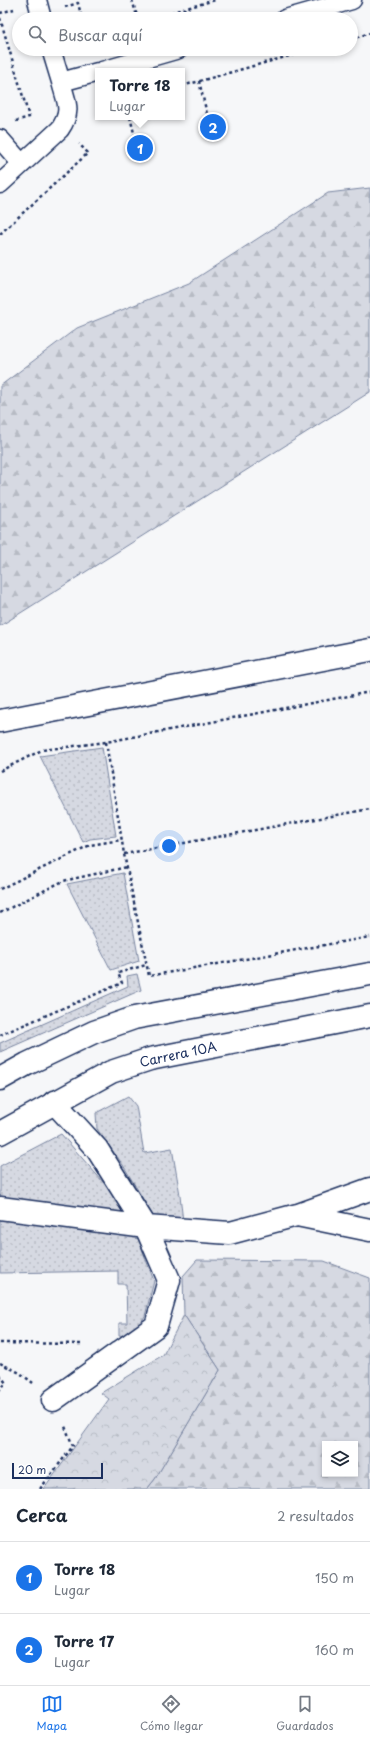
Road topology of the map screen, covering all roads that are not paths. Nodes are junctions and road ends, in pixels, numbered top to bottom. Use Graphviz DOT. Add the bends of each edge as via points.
graph roads {
  1 [pos="37,0"];
  2 [pos="352,0"];
  3 [pos="40,12"];
  4 [pos="310,12"];
  5 [pos="53,56"];
  6 [pos="154,56"];
  7 [pos="112,68"];
  8 [pos="95,73"];
  9 [pos="61,82"];
  10 [pos="0,139"];
  11 [pos="22,164"];
  12 [pos="0,184"];
  13 [pos="370,650"];
  14 [pos="0,721"];
  15 [pos="370,974"];
  16 [pos="370,1016"];
  17 [pos="0,1079"];
  18 [pos="54,1102"];
  19 [pos="0,1133"];
  20 [pos="370,1189"];
  21 [pos="0,1208"];
  22 [pos="297,1215"];
  23 [pos="146,1227"];
  24 [pos="370,1230"];
  25 [pos="54,1400"];
  1 -- 3 [label="lane"];
  2 -- 4 [label="lane"];
  5 -- 9 [label="lane"];
  6 -- 7 [label="lane"];
  8 -- 9 [label="lane"];
  9 -- 11 [label="lane" via="68,111 67,119 60,129"];
  10 -- 11 [label="lane"];
  11 -- 12 [label="lane"];
  13 -- 14 [label="street"];
  15 -- 17 [label="street" via="134,1018 94,1032"];
  16 -- 18 [label="street, Carrera 10A" via="150,1059 111,1072"];
  18 -- 19 [label="street, Carrera 10A"];
  18 -- 23 [label="street" via="97,1149"];
  20 -- 22 [label="street"];
  21 -- 23 [label="street"];
  22 -- 23 [label="street" via="230,1233"];
  22 -- 24 [label="street"];
  23 -- 25 [label="street" via="169,1280 156,1326"];
}
